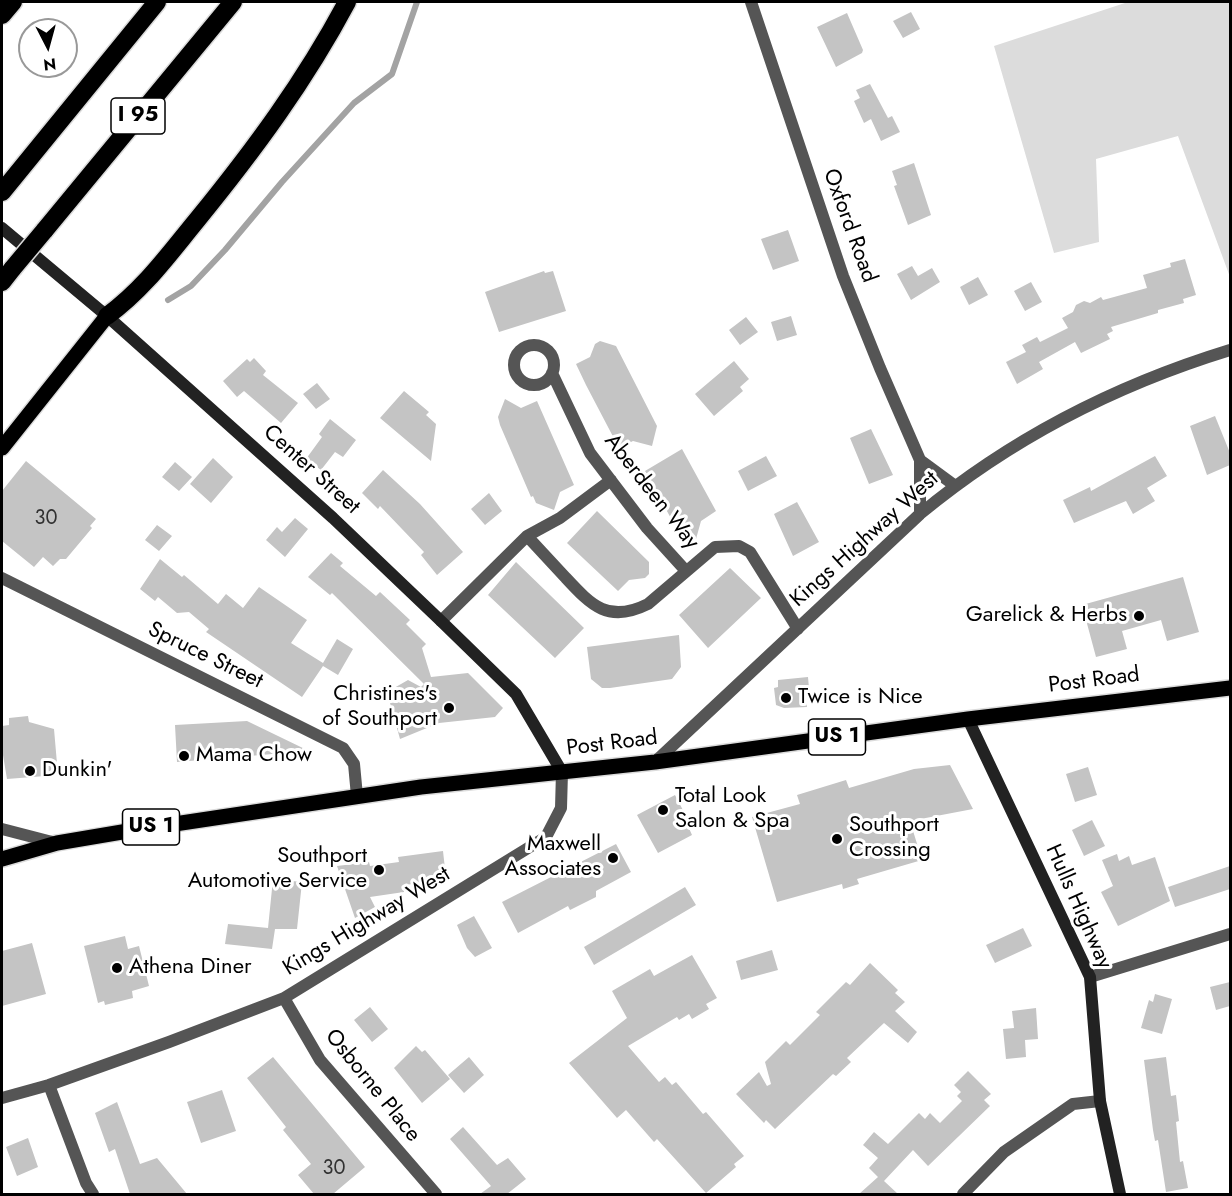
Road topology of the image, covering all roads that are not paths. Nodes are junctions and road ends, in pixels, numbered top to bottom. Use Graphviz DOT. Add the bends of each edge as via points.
graph roads {
  1 [pos="13,2"];
  2 [pos="158,2"];
  3 [pos="232,2"];
  4 [pos="347,2"];
  5 [pos="751,2"];
  6 [pos="2,15"];
  7 [pos="2,192"];
  8 [pos="2,228"];
  9 [pos="7,275"];
  10 [pos="107,316"];
  11 [pos="1230,350"];
  12 [pos="552,373"];
  13 [pos="2,448"];
  14 [pos="920,460"];
  15 [pos="610,480"];
  16 [pos="954,485"];
  17 [pos="920,514"];
  18 [pos="526,536"];
  19 [pos="686,571"];
  20 [pos="2,578"];
  21 [pos="441,621"];
  22 [pos="798,629"];
  23 [pos="1230,688"];
  24 [pos="969,719"];
  25 [pos="655,762"];
  26 [pos="562,772"];
  27 [pos="357,796"];
  28 [pos="2,829"];
  29 [pos="57,843"];
  30 [pos="2,859"];
  31 [pos="1230,934"];
  32 [pos="1090,977"];
  33 [pos="284,998"];
  34 [pos="49,1085"];
  35 [pos="2,1098"];
  36 [pos="1100,1101"];
  37 [pos="93,1194"];
  38 [pos="436,1194"];
  39 [pos="963,1194"];
  40 [pos="1120,1194"];
  1 -- 6 [label="highway"];
  2 -- 7 [label="highway, I 95"];
  3 -- 9 [label="highway, I 95, bridge"];
  4 -- 10 [label="highway" via="306,75 250,154 142,287"];
  5 -- 14 [label="street, Oxford Road" via="843,276"];
  8 -- 10 [label="street, Center Street"];
  10 -- 13 [label="main road"];
  10 -- 21 [label="street, Center Street" via="333,518"];
  11 -- 16 [label="street, Kings Highway West" via="1111,393 1057,420"];
  12 -- 15 [label="street, Aberdeen Way" via="590,453"];
  14 -- 16 [label="street"];
  14 -- 17 [label="street, Oxford Road"];
  15 -- 18 [label="street" via="560,518"];
  15 -- 19 [label="street, Aberdeen Way"];
  16 -- 17 [label="street, Kings Highway West"];
  17 -- 22 [label="street, Kings Highway West"];
  18 -- 19 [label="street" via="591,605 606,611 635,610 648,604"];
  18 -- 21 [label="street"];
  19 -- 22 [label="street" via="715,547 745,548"];
  20 -- 27 [label="street, Spruce Street" via="343,748 354,764"];
  21 -- 26 [label="street, Center Street" via="516,694"];
  22 -- 25 [label="street, Kings Highway West"];
  23 -- 24 [label="main road, Post Road / US 1"];
  24 -- 25 [label="main road, Post Road / US 1"];
  24 -- 32 [label="street, Hulls Highway"];
  25 -- 26 [label="main road, Post Road / US 1"];
  26 -- 27 [label="main road, Post Road / US 1"];
  26 -- 33 [label="street, Kings Highway West" via="561,808 546,837"];
  27 -- 29 [label="main road, Post Road / US 1"];
  28 -- 29 [label="street"];
  29 -- 30 [label="main road, Post Road / US 1"];
  31 -- 32 [label="street"];
  32 -- 36 [label="street, Hulls Highway"];
  33 -- 34 [label="street, Kings Highway West"];
  33 -- 38 [label="street, Osborne Place" via="320,1060"];
  34 -- 35 [label="street, Kings Highway West"];
  34 -- 37 [label="street"];
  36 -- 39 [label="street" via="1073,1104 1004,1152"];
  36 -- 40 [label="street, Hulls Highway"];
}
